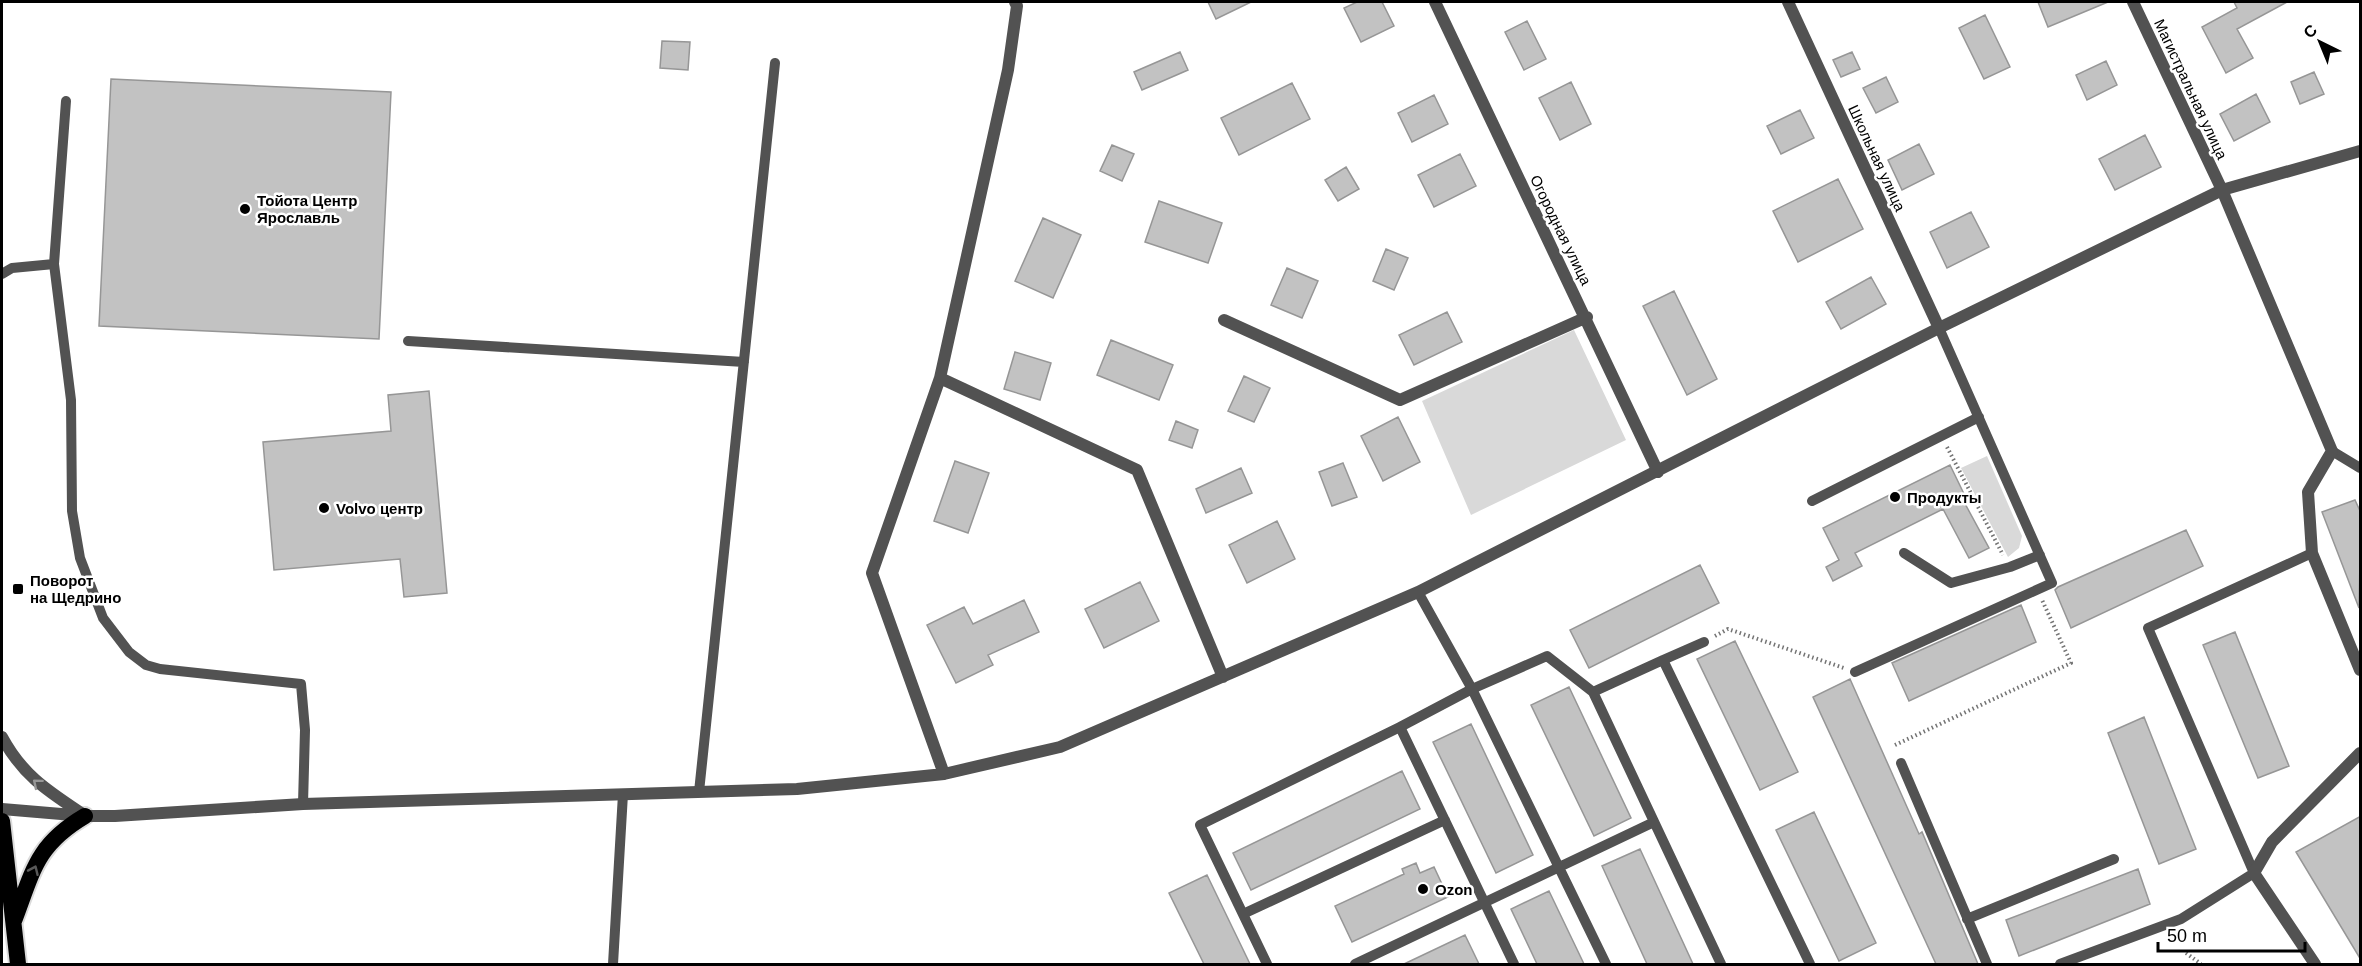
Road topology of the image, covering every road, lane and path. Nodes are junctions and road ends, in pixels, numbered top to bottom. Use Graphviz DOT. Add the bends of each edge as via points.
graph roads {
  1 [pos="1015,2"];
  2 [pos="1435,2"];
  3 [pos="1788,2"];
  4 [pos="2133,2"];
  5 [pos="775,63"];
  6 [pos="66,101"];
  7 [pos="2361,151"];
  8 [pos="2222,190"];
  9 [pos="54,264"];
  10 [pos="2,274"];
  11 [pos="1587,317"];
  12 [pos="1224,320"];
  13 [pos="1939,328"];
  14 [pos="408,341"];
  15 [pos="744,362"];
  16 [pos="940,378"];
  17 [pos="1979,417"];
  18 [pos="1941,436"];
  19 [pos="2332,452"];
  20 [pos="2361,468"];
  21 [pos="1658,472"];
  22 [pos="1812,501"];
  23 [pos="1904,553"];
  24 [pos="2312,553"];
  25 [pos="2040,555"];
  26 [pos="2010,567"];
  27 [pos="2037,590"];
  28 [pos="1418,592"];
  29 [pos="1728,629"];
  30 [pos="1704,642"];
  31 [pos="1663,660"];
  32 [pos="2361,670"];
  33 [pos="1855,672"];
  34 [pos="1223,676"];
  35 [pos="1472,689"];
  36 [pos="1593,692"];
  37 [pos="1400,727"];
  38 [pos="2,737"];
  39 [pos="1895,745"];
  40 [pos="2361,753"];
  41 [pos="1901,764"];
  42 [pos="944,774"];
  43 [pos="699,792"];
  44 [pos="623,794"];
  45 [pos="303,804"];
  46 [pos="2,809"];
  47 [pos="85,816"];
  48 [pos="1444,820"];
  49 [pos="2,821"];
  50 [pos="1654,822"];
  51 [pos="2114,859"];
  52 [pos="1560,866"];
  53 [pos="2254,873"];
  54 [pos="1483,901"];
  55 [pos="1243,914"];
  56 [pos="1967,919"];
  57 [pos="13,924"];
  58 [pos="2186,953"];
  59 [pos="18,964"];
  60 [pos="612,964"];
  61 [pos="1267,964"];
  62 [pos="1355,964"];
  63 [pos="1514,964"];
  64 [pos="1606,964"];
  65 [pos="1721,964"];
  66 [pos="1810,964"];
  67 [pos="1987,964"];
  68 [pos="2060,964"];
  69 [pos="2201,964"];
  70 [pos="2315,964"];
  1 -- 16 [label="street" via="1008,70"];
  2 -- 11 [label="street, Огородная улица"];
  3 -- 13 [label="street, Школьная улица"];
  4 -- 8 [label="street, Магистральная улица"];
  5 -- 15 [label="lane"];
  6 -- 9 [label="lane"];
  7 -- 8 [label="street"];
  8 -- 13 [label="street"];
  8 -- 19 [label="street, Магистральная улица"];
  9 -- 10 [label="lane" via="12,268"];
  9 -- 45 [label="lane" via="71,400 72,511 80,558 99,609 115,637 146,665 301,684 305,730"];
  11 -- 12 [label="street" via="1400,400"];
  11 -- 21 [label="street, Огородная улица"];
  13 -- 17 [label="lane"];
  13 -- 21 [label="street"];
  14 -- 15 [label="lane"];
  15 -- 43 [label="lane"];
  16 -- 34 [label="street" via="1137,470"];
  16 -- 42 [label="street" via="872,573"];
  17 -- 18 [label="lane"];
  17 -- 25 [label="lane"];
  18 -- 22 [label="lane"];
  18 -- 26 [label="path"];
  19 -- 20 [label="lane"];
  19 -- 24 [label="street" via="2308,492"];
  21 -- 28 [label="street"];
  23 -- 26 [label="lane" via="1951,583"];
  24 -- 32 [label="street"];
  24 -- 53 [label="lane" via="2148,628"];
  25 -- 26 [label="lane"];
  25 -- 27 [label="lane" via="2052,583"];
  27 -- 33 [label="lane"];
  27 -- 39 [label="path" via="2071,663"];
  28 -- 34 [label="street"];
  28 -- 35 [label="lane"];
  29 -- 33 [label="path"];
  30 -- 31 [label="lane"];
  31 -- 36 [label="lane"];
  31 -- 66 [label="lane"];
  34 -- 42 [label="street" via="1060,747"];
  35 -- 36 [label="lane" via="1547,656"];
  35 -- 37 [label="lane"];
  35 -- 52 [label="lane"];
  36 -- 50 [label="lane"];
  37 -- 48 [label="lane"];
  37 -- 55 [label="lane" via="1200,825"];
  47 -- 38 [label="street, one-way" via="23,770"];
  40 -- 53 [label="street" via="2272,842"];
  41 -- 56 [label="lane"];
  42 -- 43 [label="street" via="797,789"];
  43 -- 44 [label="street"];
  44 -- 45 [label="street"];
  44 -- 60 [label="lane"];
  45 -- 47 [label="street"];
  46 -- 47 [label="street"];
  57 -- 47 [label="highway, one-way" via="48,843 62,829"];
  48 -- 54 [label="lane"];
  48 -- 55 [label="lane"];
  49 -- 57 [label="highway"];
  50 -- 52 [label="lane"];
  50 -- 65 [label="lane"];
  51 -- 56 [label="lane"];
  52 -- 54 [label="lane"];
  52 -- 64 [label="lane"];
  53 -- 68 [label="lane" via="2181,919"];
  53 -- 70 [label="street"];
  54 -- 62 [label="lane"];
  54 -- 63 [label="lane"];
  55 -- 61 [label="lane"];
  56 -- 67 [label="lane"];
  57 -- 59 [label="highway"];
  58 -- 69 [label="path"];
}
